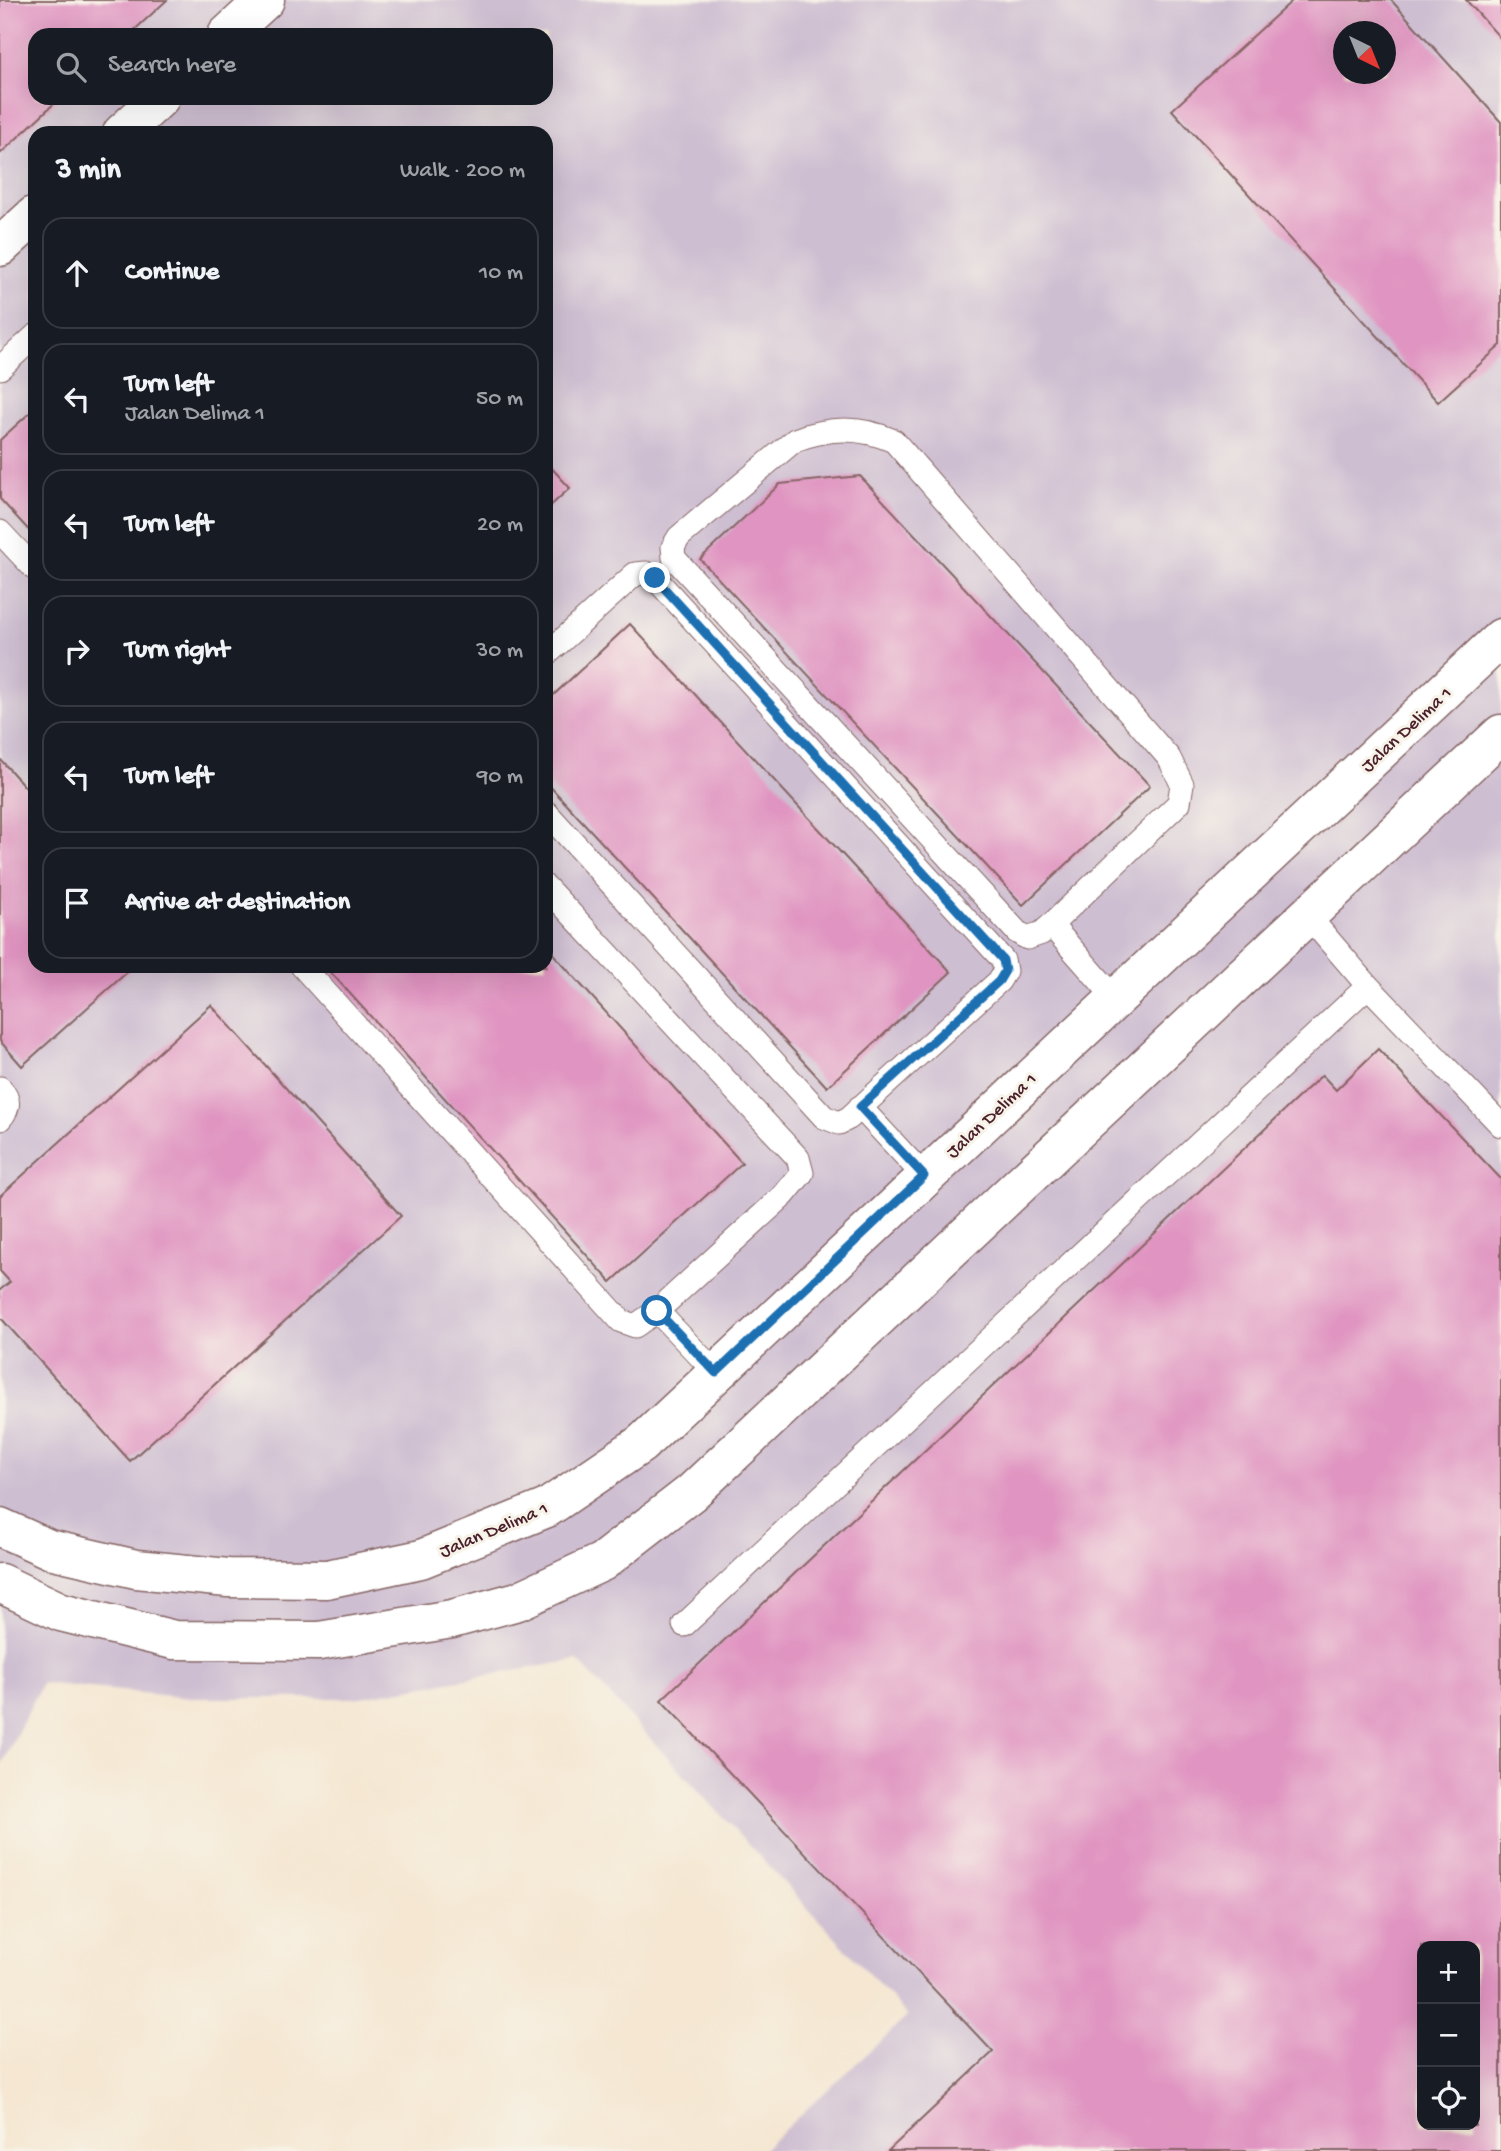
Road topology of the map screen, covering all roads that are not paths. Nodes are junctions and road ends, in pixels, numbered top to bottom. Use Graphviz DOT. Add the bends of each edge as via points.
graph roads {
  1 [pos="265,0"];
  2 [pos="235,28"];
  3 [pos="152,105"];
  4 [pos="130,126"];
  5 [pos="28,221"];
  6 [pos="0,247"];
  7 [pos="28,342"];
  8 [pos="0,368"];
  9 [pos="0,532"];
  10 [pos="28,562"];
  11 [pos="1501,638"];
  12 [pos="553,648"];
  13 [pos="1501,734"];
  14 [pos="553,820"];
  15 [pos="553,895"];
  16 [pos="1308,916"];
  17 [pos="1051,925"];
  18 [pos="308,973"];
  19 [pos="1368,986"];
  20 [pos="1115,998"];
  21 [pos="0,1088"];
  22 [pos="860,1107"];
  23 [pos="0,1119"];
  24 [pos="1501,1125"];
  25 [pos="924,1176"];
  26 [pos="657,1311"];
  27 [pos="716,1373"];
  28 [pos="0,1527"];
  29 [pos="0,1583"];
  30 [pos="684,1625"];
  1 -- 2 [label="street"];
  3 -- 4 [label="street"];
  5 -- 6 [label="street"];
  7 -- 8 [label="lane"];
  9 -- 10 [label="lane"];
  11 -- 20 [label="street, Jalan Delima 1"];
  12 -- 22 [label="lane" via="635,574 655,578 1003,960 1005,971 999,981"];
  13 -- 16 [label="street"];
  14 -- 22 [label="lane" via="824,1117 839,1123"];
  15 -- 26 [label="lane" via="798,1158 802,1173 784,1195"];
  16 -- 19 [label="lane"];
  16 -- 29 [label="street" via="691,1493 602,1562 518,1601 452,1619 319,1641 174,1640 61,1612"];
  17 -- 17 [label="lane" via="1027,938 1017,932 674,558 673,547 679,537 795,440 848,428 894,441 1169,758 1182,784 1179,803"];
  17 -- 20 [label="lane"];
  18 -- 26 [label="lane" via="621,1321 635,1326"];
  19 -- 24 [label="lane"];
  19 -- 30 [label="lane"];
  20 -- 25 [label="street, Jalan Delima 1"];
  21 -- 23 [label="lane" via="8,1107"];
  22 -- 25 [label="lane"];
  25 -- 27 [label="street, Jalan Delima 1"];
  26 -- 27 [label="lane"];
  27 -- 28 [label="street, Jalan Delima 1" via="641,1444 547,1507 421,1559 327,1579 228,1578 136,1569 49,1549"];
}
